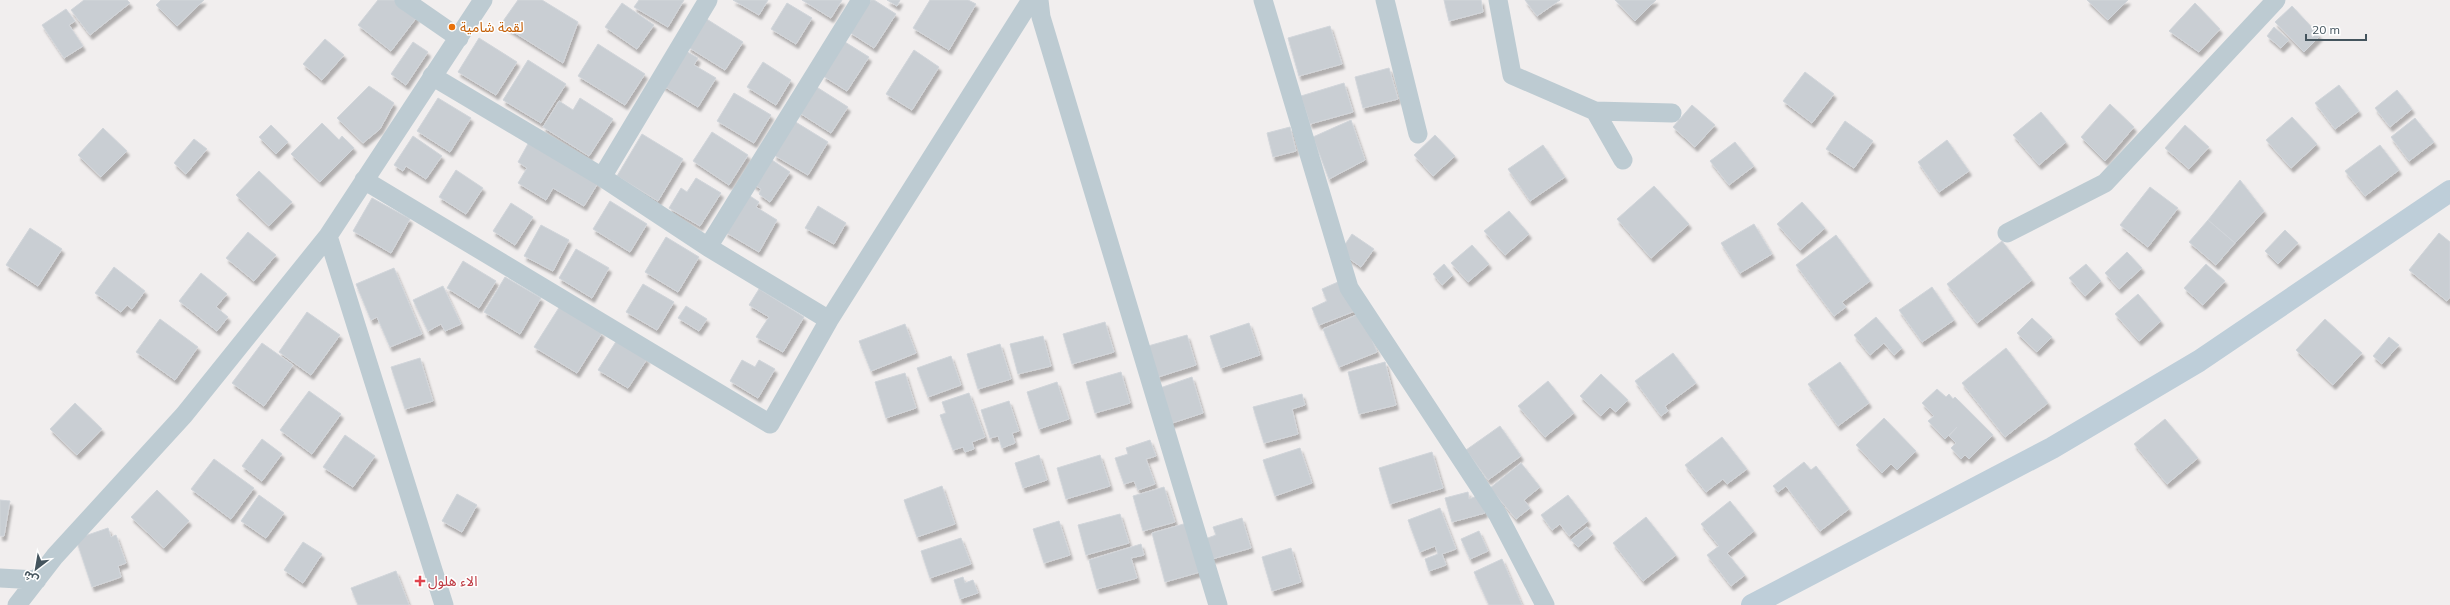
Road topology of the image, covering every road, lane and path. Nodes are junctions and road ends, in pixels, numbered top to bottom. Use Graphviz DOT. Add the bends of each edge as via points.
graph roads {
  1 [pos="404,0"];
  2 [pos="483,0"];
  3 [pos="708,0"];
  4 [pos="861,0"];
  5 [pos="1031,0"];
  6 [pos="1039,0"];
  7 [pos="1263,0"];
  8 [pos="1385,0"];
  9 [pos="1498,0"];
  10 [pos="2276,0"];
  11 [pos="459,38"];
  12 [pos="432,76"];
  13 [pos="1596,111"];
  14 [pos="1672,113"];
  15 [pos="1418,134"];
  16 [pos="1624,160"];
  17 [pos="602,178"];
  18 [pos="364,180"];
  19 [pos="2450,191"];
  20 [pos="2007,233"];
  21 [pos="328,236"];
  22 [pos="708,246"];
  23 [pos="829,320"];
  24 [pos="0,578"];
  25 [pos="37,580"];
  26 [pos="17,605"];
  27 [pos="444,605"];
  28 [pos="1218,605"];
  29 [pos="1546,605"];
  30 [pos="1752,605"];
  1 -- 11 [label="street"];
  2 -- 11 [label="street"];
  3 -- 17 [label="street"];
  4 -- 22 [label="street"];
  5 -- 23 [label="street"];
  6 -- 28 [label="street" via="1043,24"];
  7 -- 29 [label="street" via="1349,288 1498,515"];
  8 -- 15 [label="street"];
  9 -- 13 [label="street" via="1512,75"];
  10 -- 20 [label="street" via="2105,183"];
  11 -- 12 [label="street"];
  12 -- 17 [label="street"];
  12 -- 18 [label="street"];
  13 -- 14 [label="street"];
  13 -- 16 [label="street"];
  17 -- 22 [label="street"];
  18 -- 21 [label="street"];
  18 -- 23 [label="street" via="770,424"];
  19 -- 30 [label="street" via="2192,365 2052,448"];
  21 -- 25 [label="street" via="184,415 54,556"];
  21 -- 27 [label="street"];
  22 -- 23 [label="street"];
  24 -- 25 [label="street"];
  25 -- 26 [label="street"];
}
